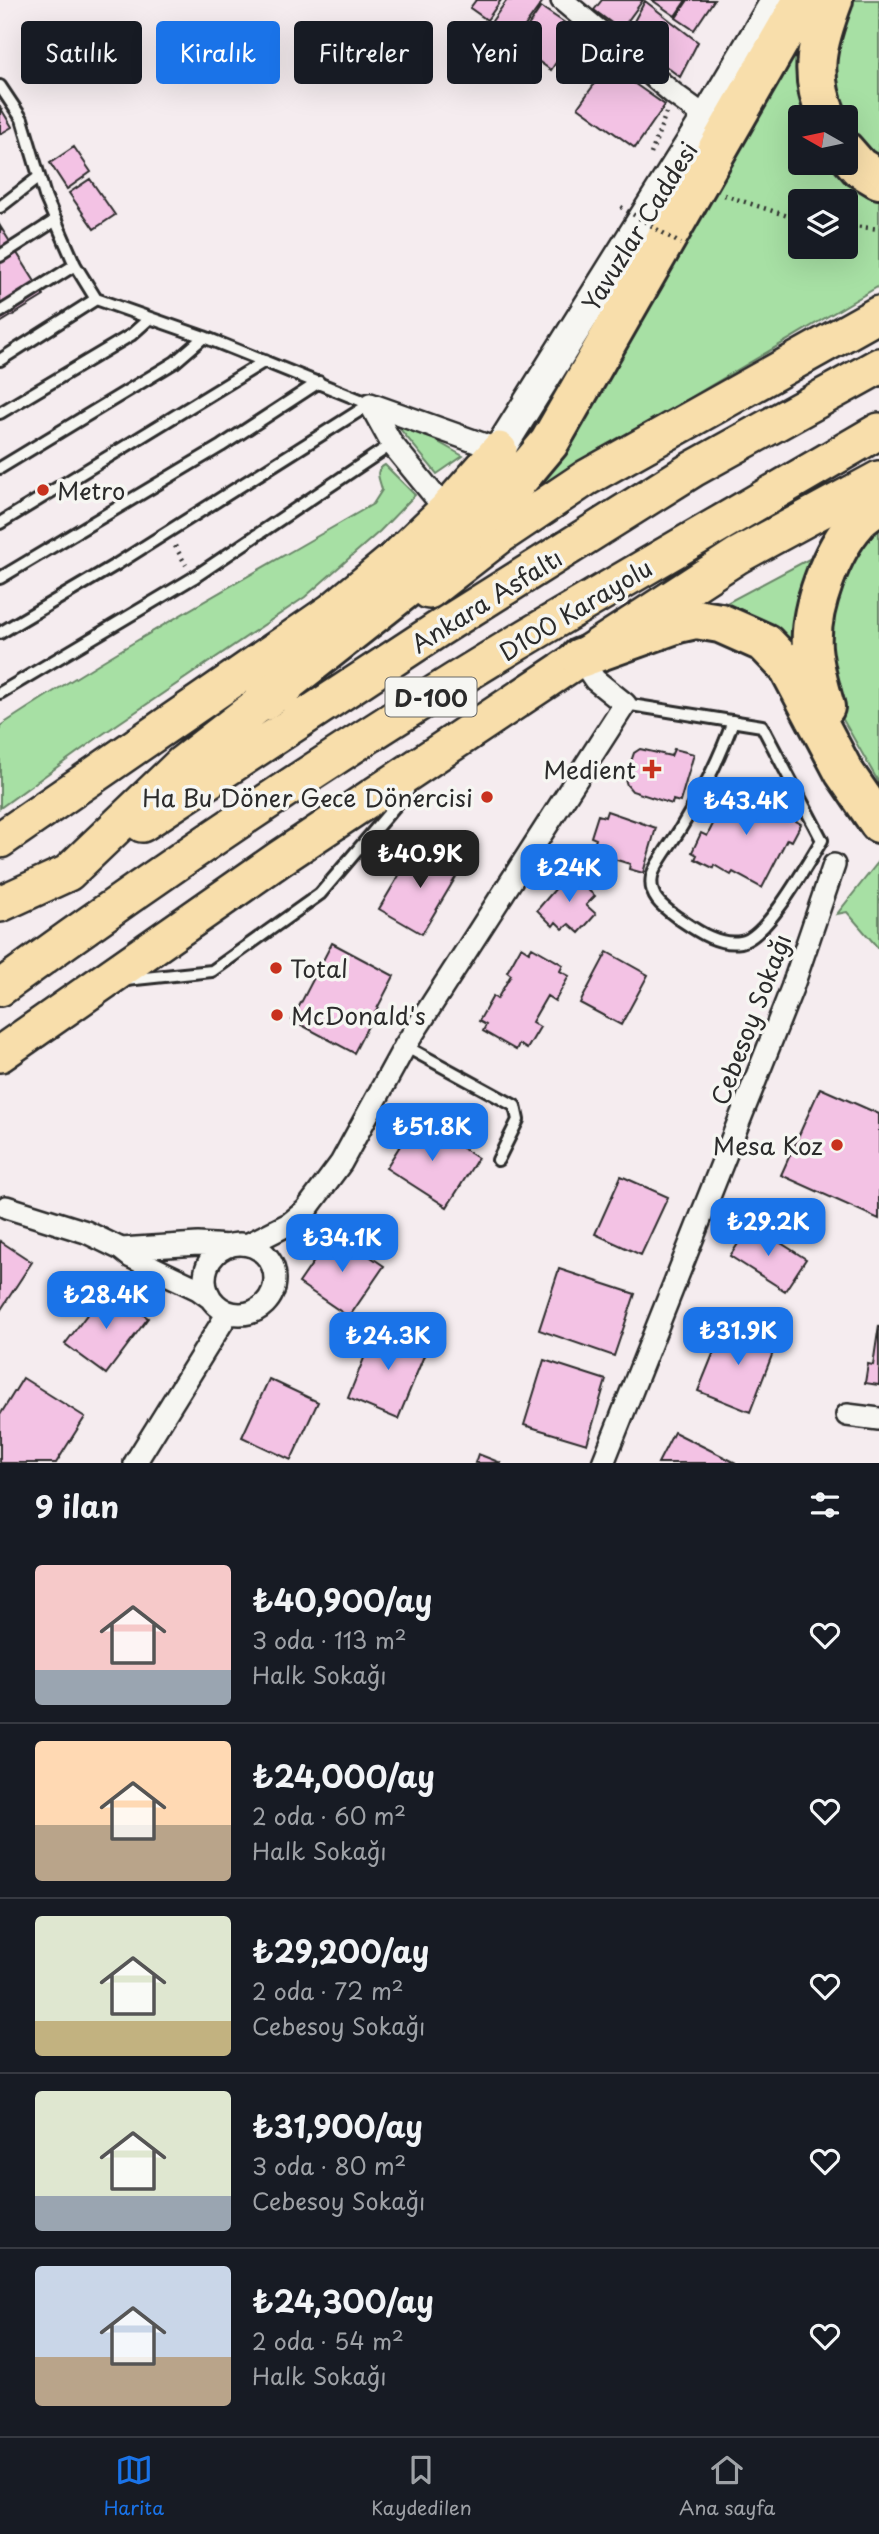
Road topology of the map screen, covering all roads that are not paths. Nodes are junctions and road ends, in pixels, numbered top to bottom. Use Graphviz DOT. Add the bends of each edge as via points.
graph roads {
  1 [pos="562,0"];
  2 [pos="833,0"];
  3 [pos="782,1"];
  4 [pos="0,86"];
  5 [pos="821,105"];
  6 [pos="707,118"];
  7 [pos="858,166"];
  8 [pos="39,177"];
  9 [pos="879,179"];
  10 [pos="0,207"];
  11 [pos="56,220"];
  12 [pos="0,256"];
  13 [pos="75,265"];
  14 [pos="96,299"];
  15 [pos="0,312"];
  16 [pos="879,314"];
  17 [pos="150,318"];
  18 [pos="204,337"];
  19 [pos="0,360"];
  20 [pos="265,360"];
  21 [pos="879,366"];
  22 [pos="319,382"];
  23 [pos="370,404"];
  24 [pos="0,413"];
  25 [pos="879,431"];
  26 [pos="391,444"];
  27 [pos="499,450"];
  28 [pos="0,468"];
  29 [pos="879,479"];
  30 [pos="879,505"];
  31 [pos="446,510"];
  32 [pos="0,523"];
  33 [pos="0,578"];
  34 [pos="0,634"];
  35 [pos="580,658"];
  36 [pos="0,693"];
  37 [pos="261,702"];
  38 [pos="625,704"];
  39 [pos="733,721"];
  40 [pos="438,768"];
  41 [pos="416,784"];
  42 [pos="879,807"];
  43 [pos="879,823"];
  44 [pos="0,840"];
  45 [pos="834,865"];
  46 [pos="68,873"];
  47 [pos="220,900"];
  48 [pos="0,904"];
  49 [pos="0,922"];
  50 [pos="103,983"];
  51 [pos="0,988"];
  52 [pos="0,1030"];
  53 [pos="405,1046"];
  54 [pos="0,1054"];
  55 [pos="498,1160"];
  56 [pos="6,1207"];
  57 [pos="239,1245"];
  58 [pos="121,1249"];
  59 [pos="209,1297"];
  60 [pos="228,1312"];
  61 [pos="847,1415"];
  62 [pos="879,1419"];
  63 [pos="135,1463"];
  64 [pos="603,1463"];
  1 -- 6 [label="street"];
  2 -- 5 [label="highway" via="819,38 815,68"];
  3 -- 6 [label="main road, Yavuzlar Caddesi"];
  3 -- 37 [label="highway" via="549,443 437,564"];
  4 -- 8 [label="lane" via="22,120"];
  6 -- 27 [label="main road, Yavuzlar Caddesi"];
  7 -- 9 [label="highway"];
  8 -- 10 [label="lane"];
  8 -- 11 [label="lane"];
  11 -- 12 [label="lane"];
  11 -- 13 [label="lane"];
  13 -- 14 [label="lane"];
  13 -- 15 [label="lane"];
  14 -- 17 [label="lane"];
  14 -- 19 [label="lane"];
  16 -- 37 [label="highway" via="586,478 501,535 337,661"];
  17 -- 18 [label="lane"];
  17 -- 24 [label="lane" via="131,335"];
  18 -- 20 [label="lane"];
  18 -- 28 [label="lane" via="175,362"];
  20 -- 22 [label="lane"];
  20 -- 32 [label="lane"];
  21 -- 46 [label="highway, Ankara Asfaltı / D-100" via="670,484 437,630"];
  22 -- 23 [label="lane"];
  22 -- 33 [label="lane"];
  23 -- 26 [label="street"];
  23 -- 27 [label="street"];
  23 -- 34 [label="lane"];
  25 -- 51 [label="highway, D100 Karayolu / D-100" via="508,648 317,769"];
  26 -- 31 [label="street"];
  26 -- 36 [label="lane" via="193,578"];
  27 -- 31 [label="highway"];
  29 -- 35 [label="highway" via="737,556"];
  30 -- 42 [label="highway" via="858,521 827,573 812,627 812,647 824,706"];
  31 -- 44 [label="highway" via="332,611"];
  35 -- 38 [label="street" via="595,680"];
  35 -- 40 [label="lane"];
  35 -- 43 [label="highway" via="696,619 720,623 765,643 789,668 838,762"];
  35 -- 47 [label="highway"];
  37 -- 46 [label="highway" via="183,763"];
  38 -- 39 [label="lane"];
  38 -- 53 [label="street"];
  39 -- 39 [label="lane" via="762,726 822,840 776,912 748,940 740,942 704,936 660,905 653,894 652,875 683,826"];
  41 -- 50 [label="lane" via="320,894 212,971"];
  45 -- 64 [label="street, Cebesoy Sokağı" via="792,988"];
  46 -- 48 [label="highway"];
  46 -- 49 [label="highway, D-100"];
  47 -- 50 [label="highway"];
  47 -- 52 [label="highway"];
  50 -- 54 [label="highway"];
  53 -- 55 [label="lane" via="514,1106 518,1120"];
  53 -- 57 [label="street" via="341,1163 306,1210 289,1224"];
  56 -- 58 [label="street" via="86,1232"];
  57 -- 58 [label="street"];
  57 -- 59 [label="street" via="220,1249 211,1257 205,1269"];
  57 -- 60 [label="street" via="265,1254 275,1284 271,1296 254,1312"];
  58 -- 59 [label="street"];
  59 -- 60 [label="street"];
  60 -- 63 [label="street"];
  61 -- 62 [label="street"];
}
